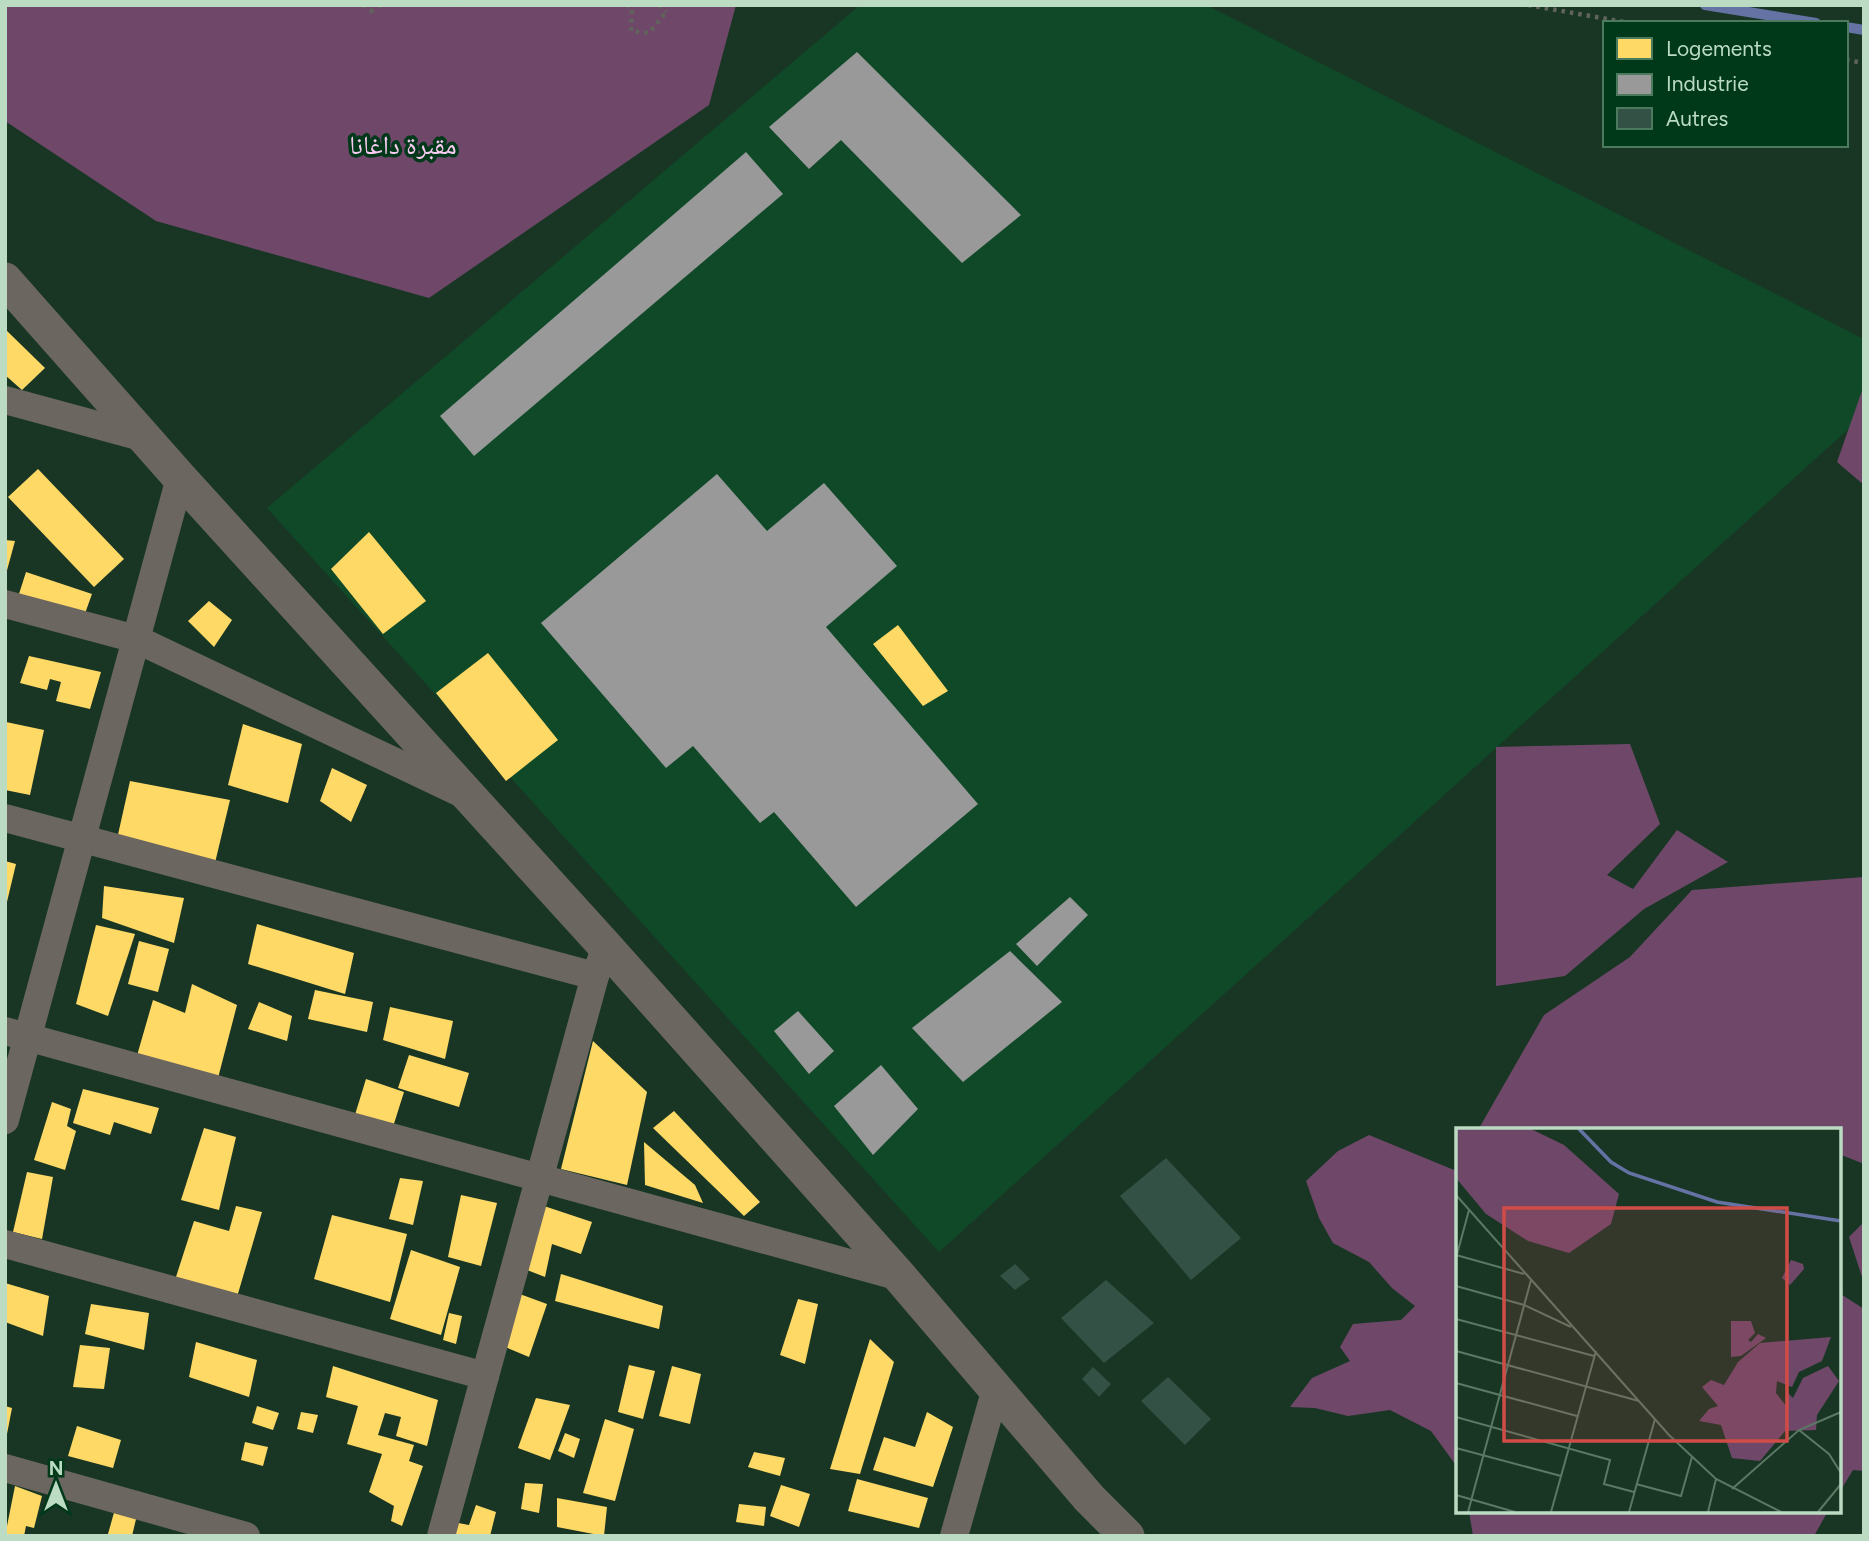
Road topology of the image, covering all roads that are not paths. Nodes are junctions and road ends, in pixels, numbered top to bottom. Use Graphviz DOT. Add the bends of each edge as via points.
graph roads {
  1 [pos="5,280"];
  2 [pos="5,400"];
  3 [pos="145,438"];
  4 [pos="180,478"];
  5 [pos="5,604"];
  6 [pos="136,639"];
  7 [pos="472,798"];
  8 [pos="5,818"];
  9 [pos="82,838"];
  10 [pos="601,962"];
  11 [pos="17,1034"];
  12 [pos="5,1120"];
  13 [pos="540,1177"];
  14 [pos="5,1244"];
  15 [pos="900,1277"];
  16 [pos="485,1376"];
  17 [pos="995,1392"];
  18 [pos="5,1468"];
  19 [pos="246,1536"];
  20 [pos="441,1536"];
  21 [pos="954,1536"];
  22 [pos="1127,1536"];
  1 -- 3 [label="street"];
  2 -- 3 [label="street"];
  3 -- 4 [label="street"];
  4 -- 6 [label="street"];
  4 -- 7 [label="street"];
  5 -- 6 [label="street"];
  6 -- 7 [label="street"];
  6 -- 9 [label="street"];
  7 -- 10 [label="street"];
  8 -- 9 [label="street"];
  9 -- 10 [label="street"];
  9 -- 11 [label="street"];
  10 -- 13 [label="street"];
  10 -- 15 [label="street"];
  11 -- 12 [label="street"];
  11 -- 13 [label="street"];
  13 -- 15 [label="street"];
  13 -- 16 [label="street"];
  14 -- 16 [label="street"];
  15 -- 17 [label="street"];
  16 -- 20 [label="street"];
  17 -- 21 [label="street"];
  17 -- 22 [label="street"];
  18 -- 19 [label="street"];
}
